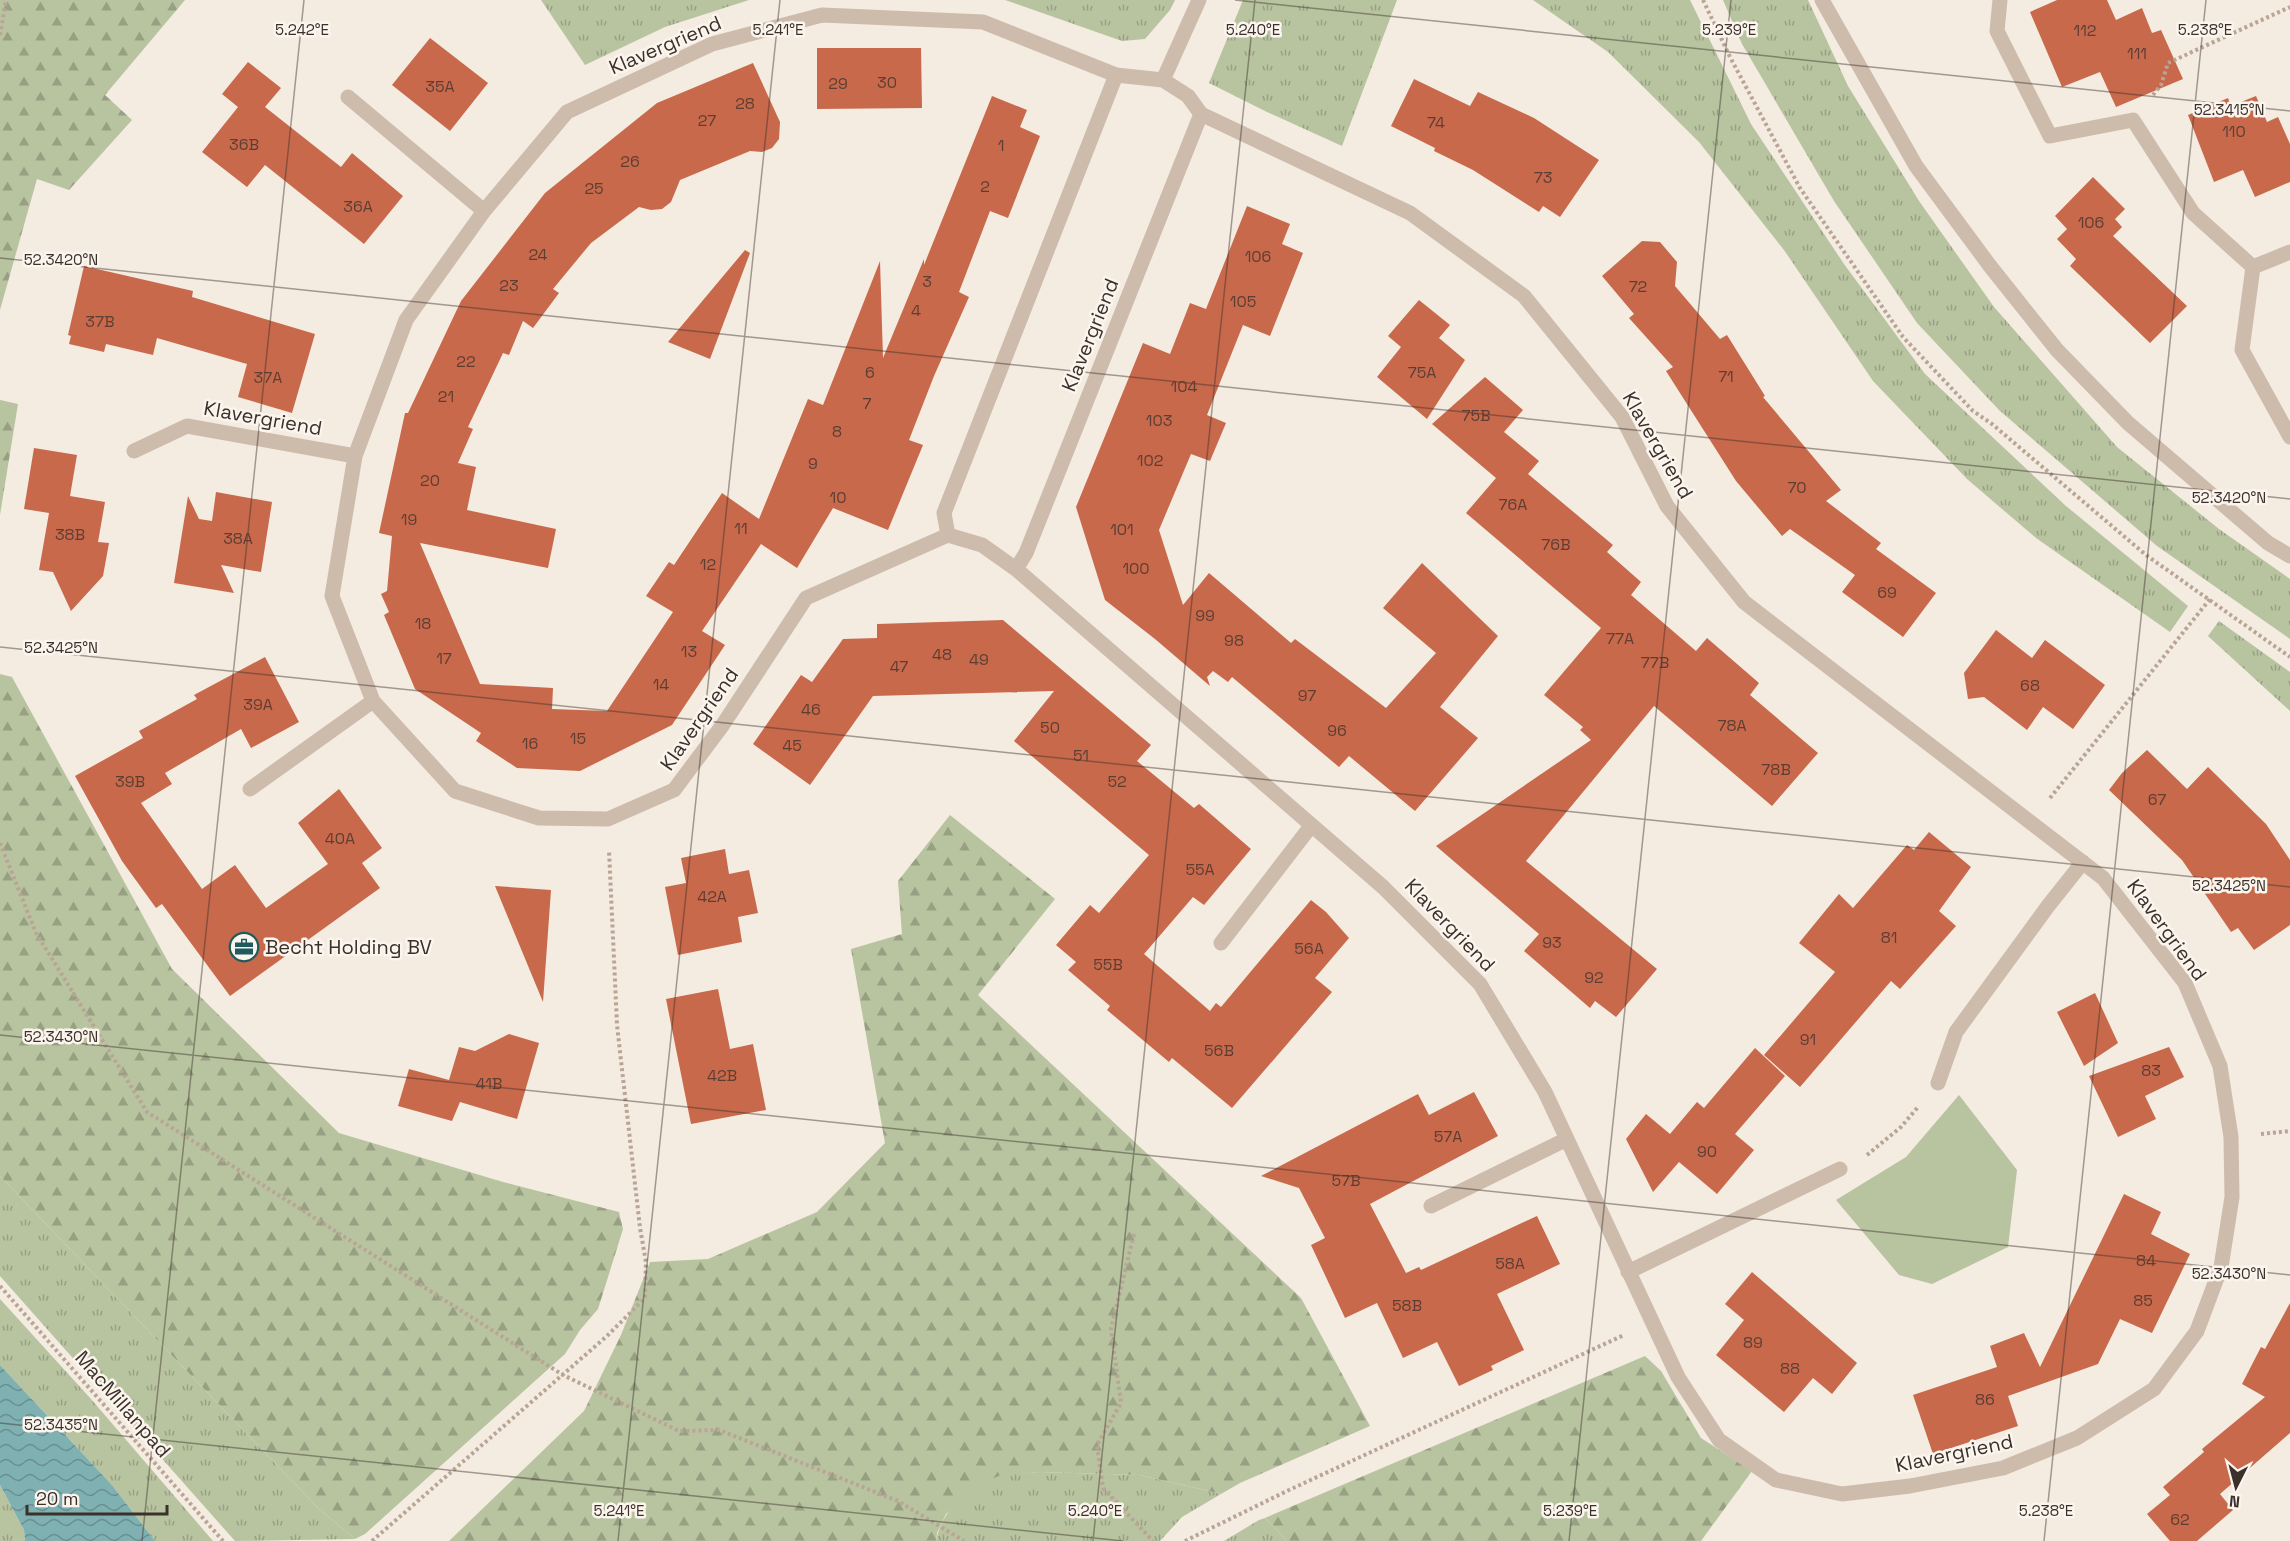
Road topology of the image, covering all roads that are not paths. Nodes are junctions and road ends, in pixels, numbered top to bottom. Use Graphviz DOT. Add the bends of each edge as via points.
graph roads {
  1 [pos="1199,0"];
  2 [pos="1822,0"];
  3 [pos="2000,0"];
  4 [pos="1116,75"];
  5 [pos="1163,80"];
  6 [pos="348,97"];
  7 [pos="1201,114"];
  8 [pos="484,212"];
  9 [pos="2290,252"];
  10 [pos="2253,267"];
  11 [pos="2290,437"];
  12 [pos="134,451"];
  13 [pos="355,456"];
  14 [pos="948,535"];
  15 [pos="2290,556"];
  16 [pos="1016,569"];
  17 [pos="373,701"];
  18 [pos="250,789"];
  19 [pos="1311,826"];
  20 [pos="2083,862"];
  21 [pos="1221,943"];
  22 [pos="1938,1083"];
  23 [pos="1567,1139"];
  24 [pos="1840,1169"];
  25 [pos="1431,1206"];
  26 [pos="1628,1272"];
  1 -- 5 [label="street"];
  2 -- 15 [label="street" via="1916,166 2057,350 2128,423 2268,543"];
  3 -- 10 [label="street" via="1997,31 2050,136 2133,120 2193,213"];
  4 -- 5 [label="street, Klavergriend"];
  4 -- 8 [label="street, Klavergriend" via="983,22 822,15 712,44 567,111"];
  4 -- 14 [label="street" via="944,513"];
  5 -- 7 [label="street, Klavergriend" via="1188,96"];
  6 -- 8 [label="street"];
  7 -- 16 [label="street, Klavergriend" via="1026,553"];
  7 -- 20 [label="street, Klavergriend" via="1410,213 1524,296 1622,417 1667,506 1744,602"];
  8 -- 13 [label="street, Klavergriend" via="406,320"];
  9 -- 10 [label="street"];
  10 -- 11 [label="street" via="2242,350"];
  12 -- 13 [label="street, Klavergriend" via="187,426"];
  13 -- 17 [label="street, Klavergriend" via="332,596"];
  14 -- 16 [label="street, Klavergriend" via="982,545"];
  14 -- 17 [label="street, Klavergriend" via="806,598 722,726 674,790 608,819 540,818 455,791"];
  16 -- 19 [label="street, Klavergriend"];
  17 -- 18 [label="street"];
  19 -- 21 [label="street"];
  19 -- 23 [label="street, Klavergriend" via="1383,887 1480,984 1545,1092"];
  20 -- 22 [label="street" via="1956,1032"];
  20 -- 26 [label="street, Klavergriend" via="2103,878 2185,983 2220,1066 2231,1137 2232,1197 2221,1268 2197,1331 2154,1389 2077,1438 2003,1468 1842,1494 1776,1480 1719,1440 1678,1377"];
  23 -- 25 [label="street"];
  23 -- 26 [label="street, Klavergriend"];
  24 -- 26 [label="street"];
}
